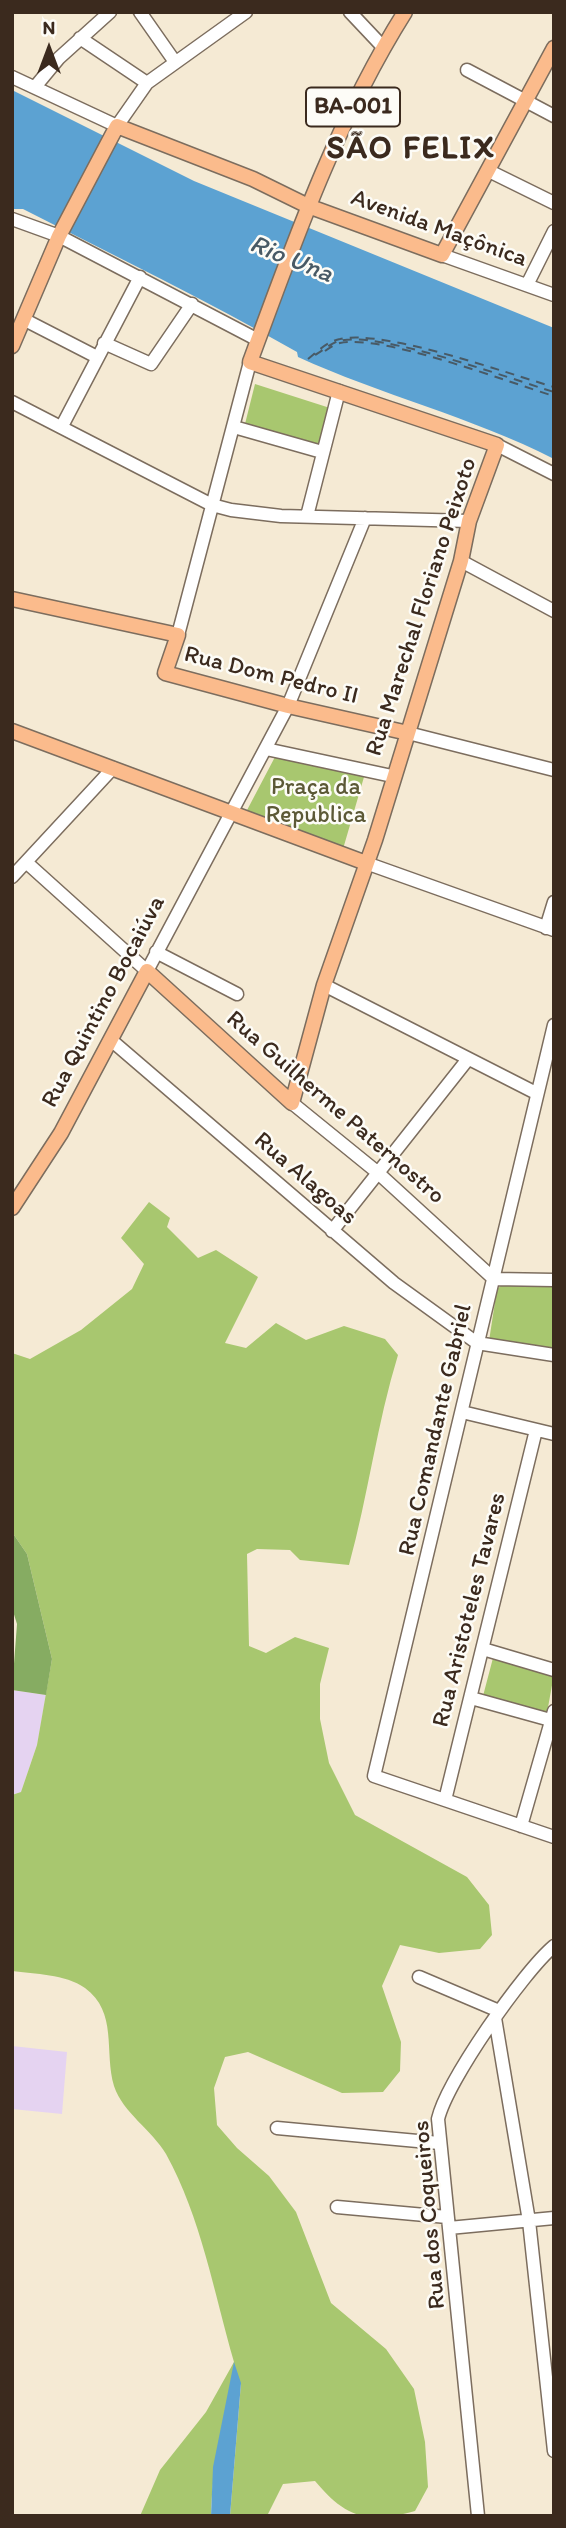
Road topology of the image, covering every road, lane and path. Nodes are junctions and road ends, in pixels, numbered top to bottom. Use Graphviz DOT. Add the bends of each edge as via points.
graph roads {
  1 [pos="110,12"];
  2 [pos="140,12"];
  3 [pos="246,12"];
  4 [pos="350,12"];
  5 [pos="405,12"];
  6 [pos="80,38"];
  7 [pos="383,47"];
  8 [pos="554,48"];
  9 [pos="175,62"];
  10 [pos="467,70"];
  11 [pos="12,77"];
  12 [pos="147,83"];
  13 [pos="35,88"];
  14 [pos="526,102"];
  15 [pos="554,116"];
  16 [pos="115,132"];
  17 [pos="489,171"];
  18 [pos="554,203"];
  19 [pos="308,206"];
  20 [pos="12,219"];
  21 [pos="554,231"];
  22 [pos="61,233"];
  23 [pos="442,255"];
  24 [pos="140,277"];
  25 [pos="527,285"];
  26 [pos="554,295"];
  27 [pos="192,304"];
  28 [pos="25,320"];
  29 [pos="259,337"];
  30 [pos="104,344"];
  31 [pos="12,346"];
  32 [pos="97,357"];
  33 [pos="250,362"];
  34 [pos="339,391"];
  35 [pos="12,402"];
  36 [pos="62,426"];
  37 [pos="233,428"];
  38 [pos="497,445"];
  39 [pos="322,452"];
  40 [pos="554,474"];
  41 [pos="212,505"];
  42 [pos="307,516"];
  43 [pos="365,518"];
  44 [pos="469,521"];
  45 [pos="461,561"];
  46 [pos="12,599"];
  47 [pos="554,611"];
  48 [pos="178,635"];
  49 [pos="288,706"];
  50 [pos="12,731"];
  51 [pos="408,733"];
  52 [pos="266,749"];
  53 [pos="113,768"];
  54 [pos="554,770"];
  55 [pos="392,775"];
  56 [pos="230,813"];
  57 [pos="26,862"];
  58 [pos="366,863"];
  59 [pos="12,877"];
  60 [pos="554,902"];
  61 [pos="550,929"];
  62 [pos="156,952"];
  63 [pos="147,971"];
  64 [pos="324,985"];
  65 [pos="237,994"];
  66 [pos="554,1025"];
  67 [pos="111,1040"];
  68 [pos="468,1059"];
  69 [pos="536,1093"];
  70 [pos="292,1103"];
  71 [pos="377,1172"];
  72 [pos="12,1209"];
  73 [pos="332,1231"];
  74 [pos="494,1279"];
  75 [pos="554,1280"];
  76 [pos="477,1343"];
  77 [pos="554,1355"];
  78 [pos="462,1412"];
  79 [pos="536,1430"];
  80 [pos="554,1434"];
  81 [pos="482,1649"];
  82 [pos="554,1670"];
  83 [pos="471,1698"];
  84 [pos="553,1717"];
  85 [pos="445,1800"];
  86 [pos="521,1826"];
  87 [pos="554,1837"];
  88 [pos="554,1946"];
  89 [pos="419,1977"];
  90 [pos="497,2015"];
  91 [pos="277,2128"];
  92 [pos="439,2143"];
  93 [pos="337,2207"];
  94 [pos="554,2218"];
  95 [pos="528,2221"];
  96 [pos="448,2222"];
  97 [pos="554,2451"];
  98 [pos="478,2516"];
  1 -- 6 [label="street"];
  2 -- 9 [label="street"];
  3 -- 9 [label="street"];
  4 -- 7 [label="street"];
  5 -- 7 [label="main road, BA-001"];
  6 -- 12 [label="street"];
  6 -- 13 [label="street"];
  7 -- 19 [label="main road, BA-001"];
  8 -- 14 [label="main road"];
  9 -- 12 [label="street"];
  10 -- 14 [label="street"];
  11 -- 13 [label="street"];
  12 -- 16 [label="street"];
  13 -- 16 [label="street"];
  14 -- 15 [label="street"];
  14 -- 17 [label="main road"];
  16 -- 19 [label="main road, Avenida Maçônica" via="253,179"];
  16 -- 22 [label="main road"];
  17 -- 18 [label="street"];
  17 -- 23 [label="main road"];
  19 -- 23 [label="main road, Avenida Maçônica"];
  19 -- 29 [label="main road"];
  20 -- 22 [label="street"];
  21 -- 25 [label="street"];
  22 -- 24 [label="street"];
  22 -- 28 [label="main road"];
  23 -- 25 [label="street, Avenida Maçônica"];
  24 -- 27 [label="street"];
  24 -- 30 [label="street"];
  25 -- 26 [label="street, Avenida Maçônica"];
  27 -- 29 [label="street"];
  27 -- 30 [label="street" via="151,364"];
  28 -- 31 [label="main road"];
  28 -- 32 [label="street"];
  29 -- 33 [label="main road"];
  30 -- 32 [label="street"];
  32 -- 36 [label="street"];
  33 -- 34 [label="main road"];
  33 -- 37 [label="street"];
  34 -- 38 [label="main road"];
  34 -- 39 [label="street"];
  35 -- 36 [label="street"];
  36 -- 41 [label="street"];
  37 -- 39 [label="street"];
  37 -- 41 [label="street"];
  38 -- 40 [label="street"];
  38 -- 44 [label="main road, Rua Marechal Floriano Peixoto"];
  39 -- 42 [label="street"];
  41 -- 42 [label="street" via="255,514"];
  41 -- 48 [label="street"];
  42 -- 43 [label="street"];
  43 -- 44 [label="street"];
  43 -- 49 [label="street, Rua Quintino Bocaiúva"];
  44 -- 45 [label="main road, Rua Marechal Floriano Peixoto"];
  45 -- 47 [label="street"];
  45 -- 51 [label="main road, Rua Marechal Floriano Peixoto"];
  46 -- 48 [label="main road"];
  48 -- 49 [label="main road, Rua Dom Pedro II" via="165,673"];
  49 -- 51 [label="main road, Rua Dom Pedro II"];
  49 -- 52 [label="street, Rua Quintino Bocaiúva"];
  50 -- 53 [label="main road"];
  51 -- 54 [label="street"];
  51 -- 55 [label="main road, Rua Marechal Floriano Peixoto"];
  52 -- 55 [label="street"];
  52 -- 56 [label="street, Rua Quintino Bocaiúva"];
  53 -- 56 [label="main road"];
  53 -- 57 [label="street"];
  55 -- 58 [label="main road, Rua Marechal Floriano Peixoto"];
  56 -- 58 [label="main road"];
  56 -- 62 [label="street, Rua Quintino Bocaiúva"];
  57 -- 59 [label="street"];
  57 -- 63 [label="street"];
  58 -- 61 [label="street"];
  58 -- 64 [label="main road, Rua Marechal Floriano Peixoto"];
  60 -- 61 [label="street"];
  62 -- 63 [label="street, Rua Quintino Bocaiúva"];
  62 -- 65 [label="street"];
  63 -- 67 [label="main road, Rua Quintino Bocaiúva"];
  63 -- 70 [label="main road, Rua Guilherme Paternostro"];
  64 -- 68 [label="street"];
  64 -- 70 [label="main road, Rua Marechal Floriano Peixoto"];
  66 -- 69 [label="street, Rua Comandante Gabriel"];
  67 -- 72 [label="main road, Rua Quintino Bocaiúva" via="61,1133"];
  67 -- 73 [label="street, Rua Alagoas"];
  68 -- 69 [label="street"];
  68 -- 71 [label="street"];
  69 -- 74 [label="street, Rua Comandante Gabriel"];
  70 -- 71 [label="street, Rua Guilherme Paternostro"];
  71 -- 73 [label="street"];
  71 -- 74 [label="street, Rua Guilherme Paternostro"];
  73 -- 76 [label="street, Rua Alagoas"];
  74 -- 75 [label="street"];
  74 -- 76 [label="street, Rua Comandante Gabriel"];
  76 -- 77 [label="street"];
  76 -- 78 [label="street, Rua Comandante Gabriel"];
  78 -- 79 [label="street"];
  78 -- 85 [label="street, Rua Comandante Gabriel" via="374,1776"];
  79 -- 80 [label="street"];
  79 -- 81 [label="street, Rua Aristoteles Tavares"];
  81 -- 82 [label="street"];
  81 -- 83 [label="street, Rua Aristoteles Tavares"];
  83 -- 84 [label="street"];
  83 -- 85 [label="street, Rua Aristoteles Tavares"];
  84 -- 86 [label="street"];
  85 -- 86 [label="street"];
  86 -- 87 [label="street"];
  88 -- 90 [label="street, Rua dos Coqueiros"];
  89 -- 90 [label="street"];
  90 -- 92 [label="street, Rua dos Coqueiros" via="444,2101 438,2119"];
  90 -- 95 [label="street"];
  91 -- 92 [label="street"];
  92 -- 96 [label="street, Rua dos Coqueiros"];
  93 -- 96 [label="street"];
  94 -- 95 [label="street"];
  95 -- 96 [label="street"];
  95 -- 97 [label="street"];
  96 -- 98 [label="street, Rua dos Coqueiros"];
}
